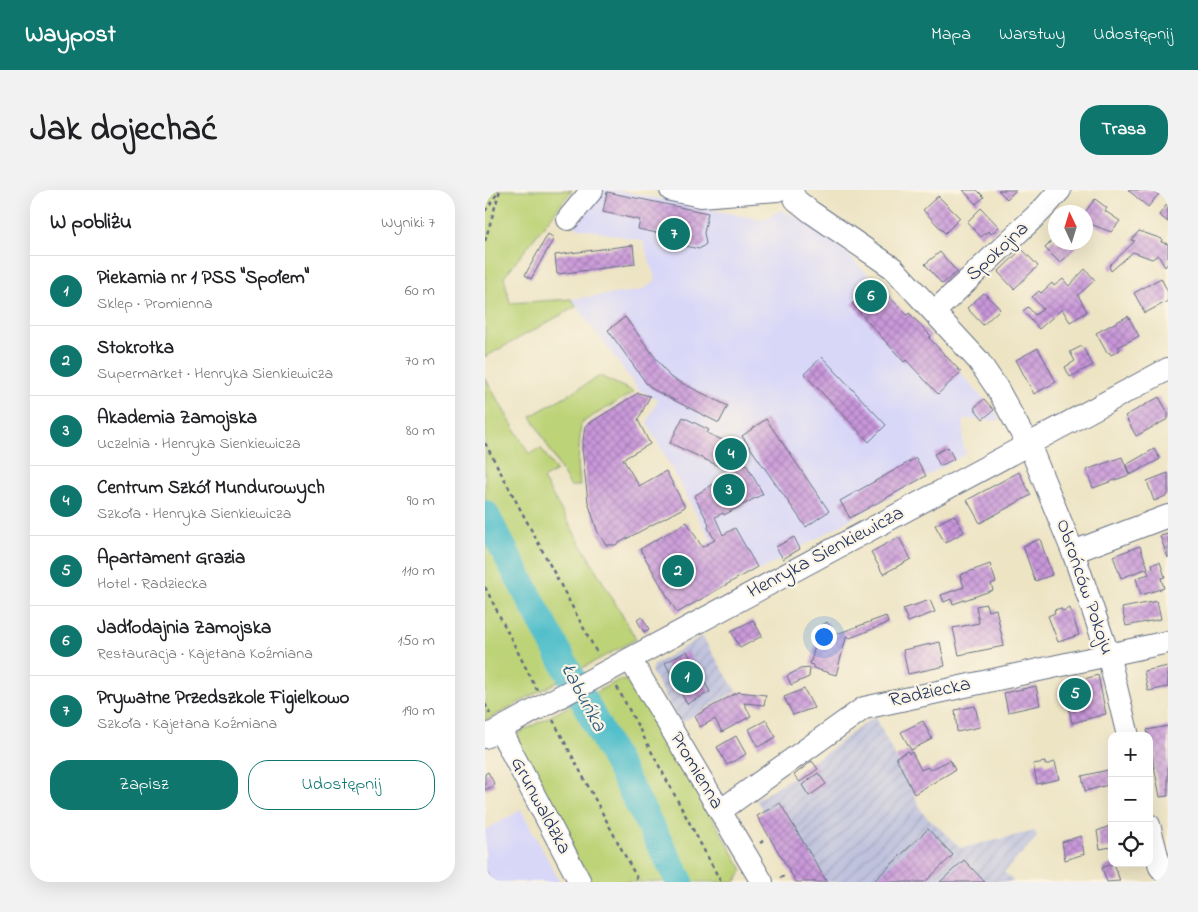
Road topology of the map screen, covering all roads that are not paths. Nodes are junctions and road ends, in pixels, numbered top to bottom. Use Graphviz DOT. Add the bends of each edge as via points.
graph roads {
  1 [pos="592,190"];
  2 [pos="671,190"];
  3 [pos="1059,190"];
  4 [pos="787,192"];
  5 [pos="568,219"];
  6 [pos="934,312"];
  7 [pos="1168,369"];
  8 [pos="1028,443"];
  9 [pos="1168,516"];
  10 [pos="1073,552"];
  11 [pos="1168,642"];
  12 [pos="1108,654"];
  13 [pos="631,659"];
  14 [pos="1127,732"];
  15 [pos="492,734"];
  16 [pos="720,811"];
  17 [pos="1153,836"];
  18 [pos="1165,868"];
  19 [pos="580,882"];
  20 [pos="762,882"];
  1 -- 5 [label="street"];
  2 -- 4 [label="street" via="701,196"];
  3 -- 6 [label="street, Spokojna" via="1043,210"];
  4 -- 6 [label="street, Obrońców Pokoju" via="893,268"];
  6 -- 8 [label="street, Obrońców Pokoju" via="988,374"];
  7 -- 8 [label="street, Henryka Sienkiewicza"];
  8 -- 10 [label="street, Obrońców Pokoju"];
  8 -- 13 [label="street, Henryka Sienkiewicza"];
  9 -- 10 [label="street"];
  10 -- 12 [label="street, Obrońców Pokoju"];
  11 -- 12 [label="street, Radziecka"];
  12 -- 14 [label="street, Obrońców Pokoju"];
  12 -- 16 [label="street, Radziecka" via="864,708"];
  13 -- 15 [label="street, Henryka Sienkiewicza"];
  13 -- 16 [label="street, Promienna"];
  15 -- 19 [label="street, Grunwaldzka"];
  16 -- 20 [label="street, Promienna"];
  17 -- 18 [label="street"];
}
